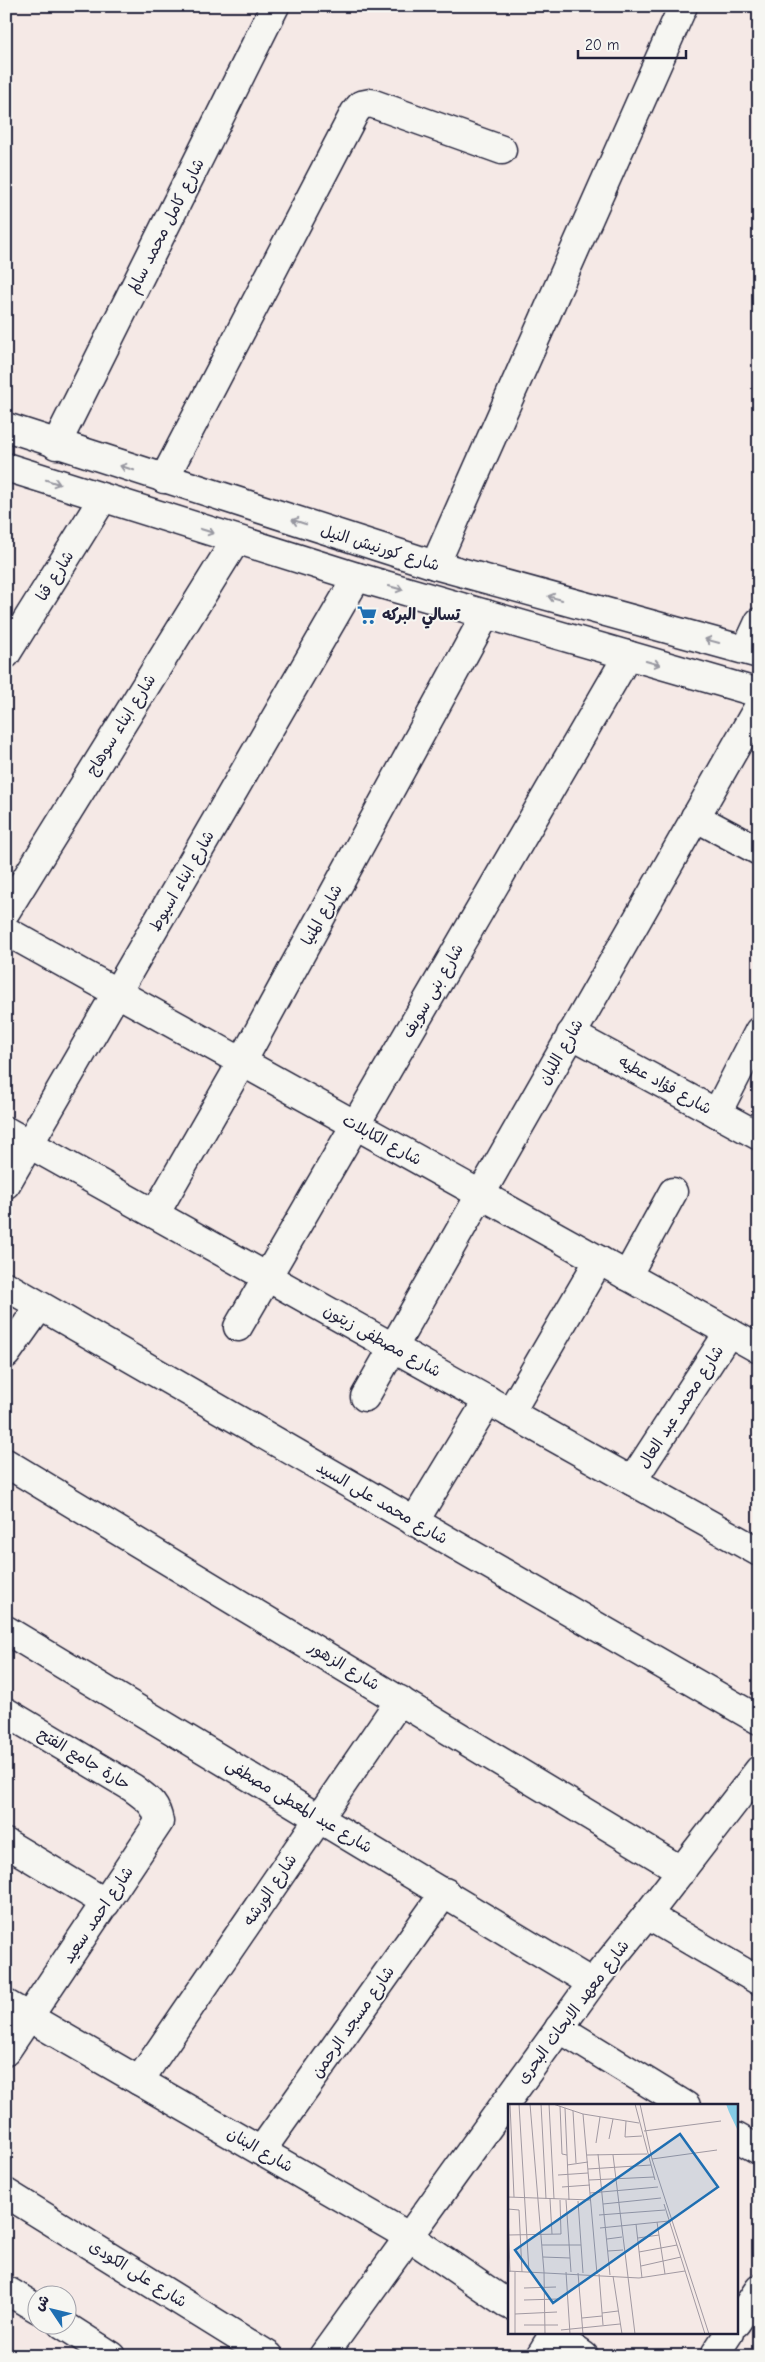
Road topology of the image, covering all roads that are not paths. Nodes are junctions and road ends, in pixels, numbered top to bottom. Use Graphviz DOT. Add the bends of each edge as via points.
graph roads {
  1 [pos="275,6"];
  2 [pos="683,6"];
  3 [pos="502,150"];
  4 [pos="6,427"];
  5 [pos="56,445"];
  6 [pos="6,467"];
  7 [pos="164,479"];
  8 [pos="103,498"];
  9 [pos="236,540"];
  10 [pos="435,565"];
  11 [pos="357,577"];
  12 [pos="486,614"];
  13 [pos="759,622"];
  14 [pos="752,652"];
  15 [pos="6,654"];
  16 [pos="628,655"];
  17 [pos="759,693"];
  18 [pos="759,706"];
  19 [pos="695,817"];
  20 [pos="759,851"];
  21 [pos="6,911"];
  22 [pos="6,931"];
  23 [pos="117,993"];
  24 [pos="759,1031"];
  25 [pos="572,1034"];
  26 [pos="242,1062"];
  27 [pos="717,1113"];
  28 [pos="355,1125"];
  29 [pos="759,1136"];
  30 [pos="18,1138"];
  31 [pos="6,1184"];
  32 [pos="673,1192"];
  33 [pos="480,1194"];
  34 [pos="155,1214"];
  35 [pos="599,1260"];
  36 [pos="627,1276"];
  37 [pos="267,1277"];
  38 [pos="6,1286"];
  39 [pos="40,1306"];
  40 [pos="238,1327"];
  41 [pos="729,1332"];
  42 [pos="758,1346"];
  43 [pos="393,1347"];
  44 [pos="6,1354"];
  45 [pos="365,1398"];
  46 [pos="499,1406"];
  47 [pos="6,1463"];
  48 [pos="632,1482"];
  49 [pos="414,1522"];
  50 [pos="759,1552"];
  51 [pos="6,1630"];
  52 [pos="400,1700"];
  53 [pos="6,1712"];
  54 [pos="759,1720"];
  55 [pos="759,1770"];
  56 [pos="157,1810"];
  57 [pos="319,1818"];
  58 [pos="6,1843"];
  59 [pos="682,1870"];
  60 [pos="444,1892"];
  61 [pos="106,1903"];
  62 [pos="647,1915"];
  63 [pos="756,1974"];
  64 [pos="592,1983"];
  65 [pos="6,2004"];
  66 [pos="30,2017"];
  67 [pos="558,2028"];
  68 [pos="6,2051"];
  69 [pos="139,2081"];
  70 [pos="683,2104"];
  71 [pos="738,2137"];
  72 [pos="759,2150"];
  73 [pos="261,2151"];
  74 [pos="6,2193"];
  75 [pos="408,2236"];
  76 [pos="759,2289"];
  77 [pos="6,2290"];
  78 [pos="28,2303"];
  79 [pos="508,2304"];
  80 [pos="738,2320"];
  81 [pos="78,2334"];
  82 [pos="728,2334"];
  83 [pos="549,2339"];
  84 [pos="112,2356"];
  85 [pos="269,2356"];
  86 [pos="323,2356"];
  87 [pos="584,2356"];
  88 [pos="714,2356"];
  1 -- 5 [label="street, شارع كامل محمد سالم"];
  2 -- 10 [label="street"];
  3 -- 7 [label="street" via="371,103 361,105"];
  4 -- 5 [label="street, شارع كورنيش النيل"];
  7 -- 5 [label="street, شارع كورنيش النيل, one-way"];
  6 -- 8 [label="street, شارع كورنيش النيل, one-way"];
  10 -- 7 [label="street, شارع كورنيش النيل, one-way"];
  8 -- 9 [label="street, شارع كورنيش النيل, one-way"];
  8 -- 15 [label="street, شارع قنا"];
  9 -- 11 [label="street, شارع كورنيش النيل"];
  9 -- 21 [label="street, شارع ابناء سوهاج"];
  14 -- 10 [label="street, شارع كورنيش النيل, one-way"];
  11 -- 12 [label="street, شارع كورنيش النيل, one-way"];
  11 -- 23 [label="street, شارع ابناء اسيوط"];
  12 -- 16 [label="street, شارع كورنيش النيل"];
  12 -- 26 [label="street, شارع المنيا"];
  13 -- 14 [label="street"];
  16 -- 17 [label="street, شارع كورنيش النيل, one-way"];
  16 -- 28 [label="street, شارع بنى سويف"];
  18 -- 19 [label="street, شارع اللبان"];
  19 -- 20 [label="street"];
  19 -- 25 [label="street, شارع اللبان"];
  22 -- 23 [label="street, شارع الكابلات"];
  23 -- 26 [label="street, شارع الكابلات"];
  23 -- 30 [label="street, شارع ابناء اسيوط"];
  24 -- 27 [label="street"];
  25 -- 27 [label="street, شارع فؤاد عطيه"];
  25 -- 33 [label="street, شارع اللبان"];
  26 -- 28 [label="street, شارع الكابلات"];
  26 -- 34 [label="street, شارع المنيا"];
  27 -- 29 [label="street, شارع فؤاد عطيه"];
  28 -- 33 [label="street, شارع الكابلات"];
  28 -- 37 [label="street, شارع بنى سويف"];
  30 -- 31 [label="street, شارع ابناء اسيوط"];
  30 -- 34 [label="street, شارع مصطفى زيتون"];
  32 -- 36 [label="street"];
  33 -- 35 [label="street, شارع الكابلات"];
  33 -- 43 [label="street, شارع اللبان"];
  34 -- 37 [label="street, شارع مصطفى زيتون"];
  35 -- 36 [label="street, شارع الكابلات"];
  35 -- 46 [label="street"];
  36 -- 41 [label="street, شارع الكابلات"];
  37 -- 40 [label="street, شارع بنى سويف"];
  37 -- 43 [label="street, شارع مصطفى زيتون"];
  38 -- 39 [label="street, شارع محمد على السيد"];
  39 -- 44 [label="street"];
  39 -- 49 [label="street, شارع محمد على السيد"];
  41 -- 42 [label="street, شارع الكابلات"];
  41 -- 48 [label="street, شارع محمد عبد العال"];
  43 -- 45 [label="street, شارع اللبان"];
  43 -- 46 [label="street, شارع مصطفى زيتون"];
  46 -- 48 [label="street, شارع مصطفى زيتون"];
  46 -- 49 [label="street"];
  47 -- 52 [label="street, شارع الزهور"];
  48 -- 50 [label="street, شارع مصطفى زيتون"];
  49 -- 54 [label="street, شارع محمد على السيد"];
  51 -- 57 [label="street, شارع عبد المعطى مصطفى"];
  52 -- 57 [label="street, شارع الورشه"];
  52 -- 59 [label="street, شارع الزهور"];
  53 -- 56 [label="street, حارة جامع الفتح" via="132,1788"];
  55 -- 59 [label="street, شارع معهد الابحاث البحرى"];
  56 -- 61 [label="street, شارع احمد سعيد" via="159,1822"];
  57 -- 60 [label="street, شارع عبد المعطى مصطفى"];
  57 -- 69 [label="street, شارع الورشه"];
  58 -- 61 [label="street"];
  59 -- 62 [label="street, شارع معهد الابحاث البحرى"];
  60 -- 64 [label="street, شارع عبد المعطى مصطفى"];
  60 -- 73 [label="street, شارع مسجد الرحمن"];
  61 -- 66 [label="street, شارع احمد سعيد"];
  62 -- 63 [label="street"];
  62 -- 64 [label="street, شارع معهد الابحاث البحرى"];
  64 -- 67 [label="street, شارع معهد الابحاث البحرى"];
  65 -- 66 [label="street, شارع البنان"];
  66 -- 68 [label="street, شارع احمد سعيد"];
  66 -- 69 [label="street, شارع البنان"];
  67 -- 70 [label="street"];
  67 -- 75 [label="street, شارع معهد الابحاث البحرى"];
  69 -- 73 [label="street, شارع البنان"];
  71 -- 72 [label="street"];
  73 -- 75 [label="street, شارع البنان"];
  74 -- 85 [label="street, شارع على الكودى"];
  75 -- 79 [label="street, شارع البنان"];
  75 -- 86 [label="street, شارع معهد الابحاث البحرى"];
  76 -- 80 [label="street"];
  77 -- 78 [label="street"];
  81 -- 84 [label="street"];
  82 -- 88 [label="street"];
  83 -- 87 [label="street"];
}
